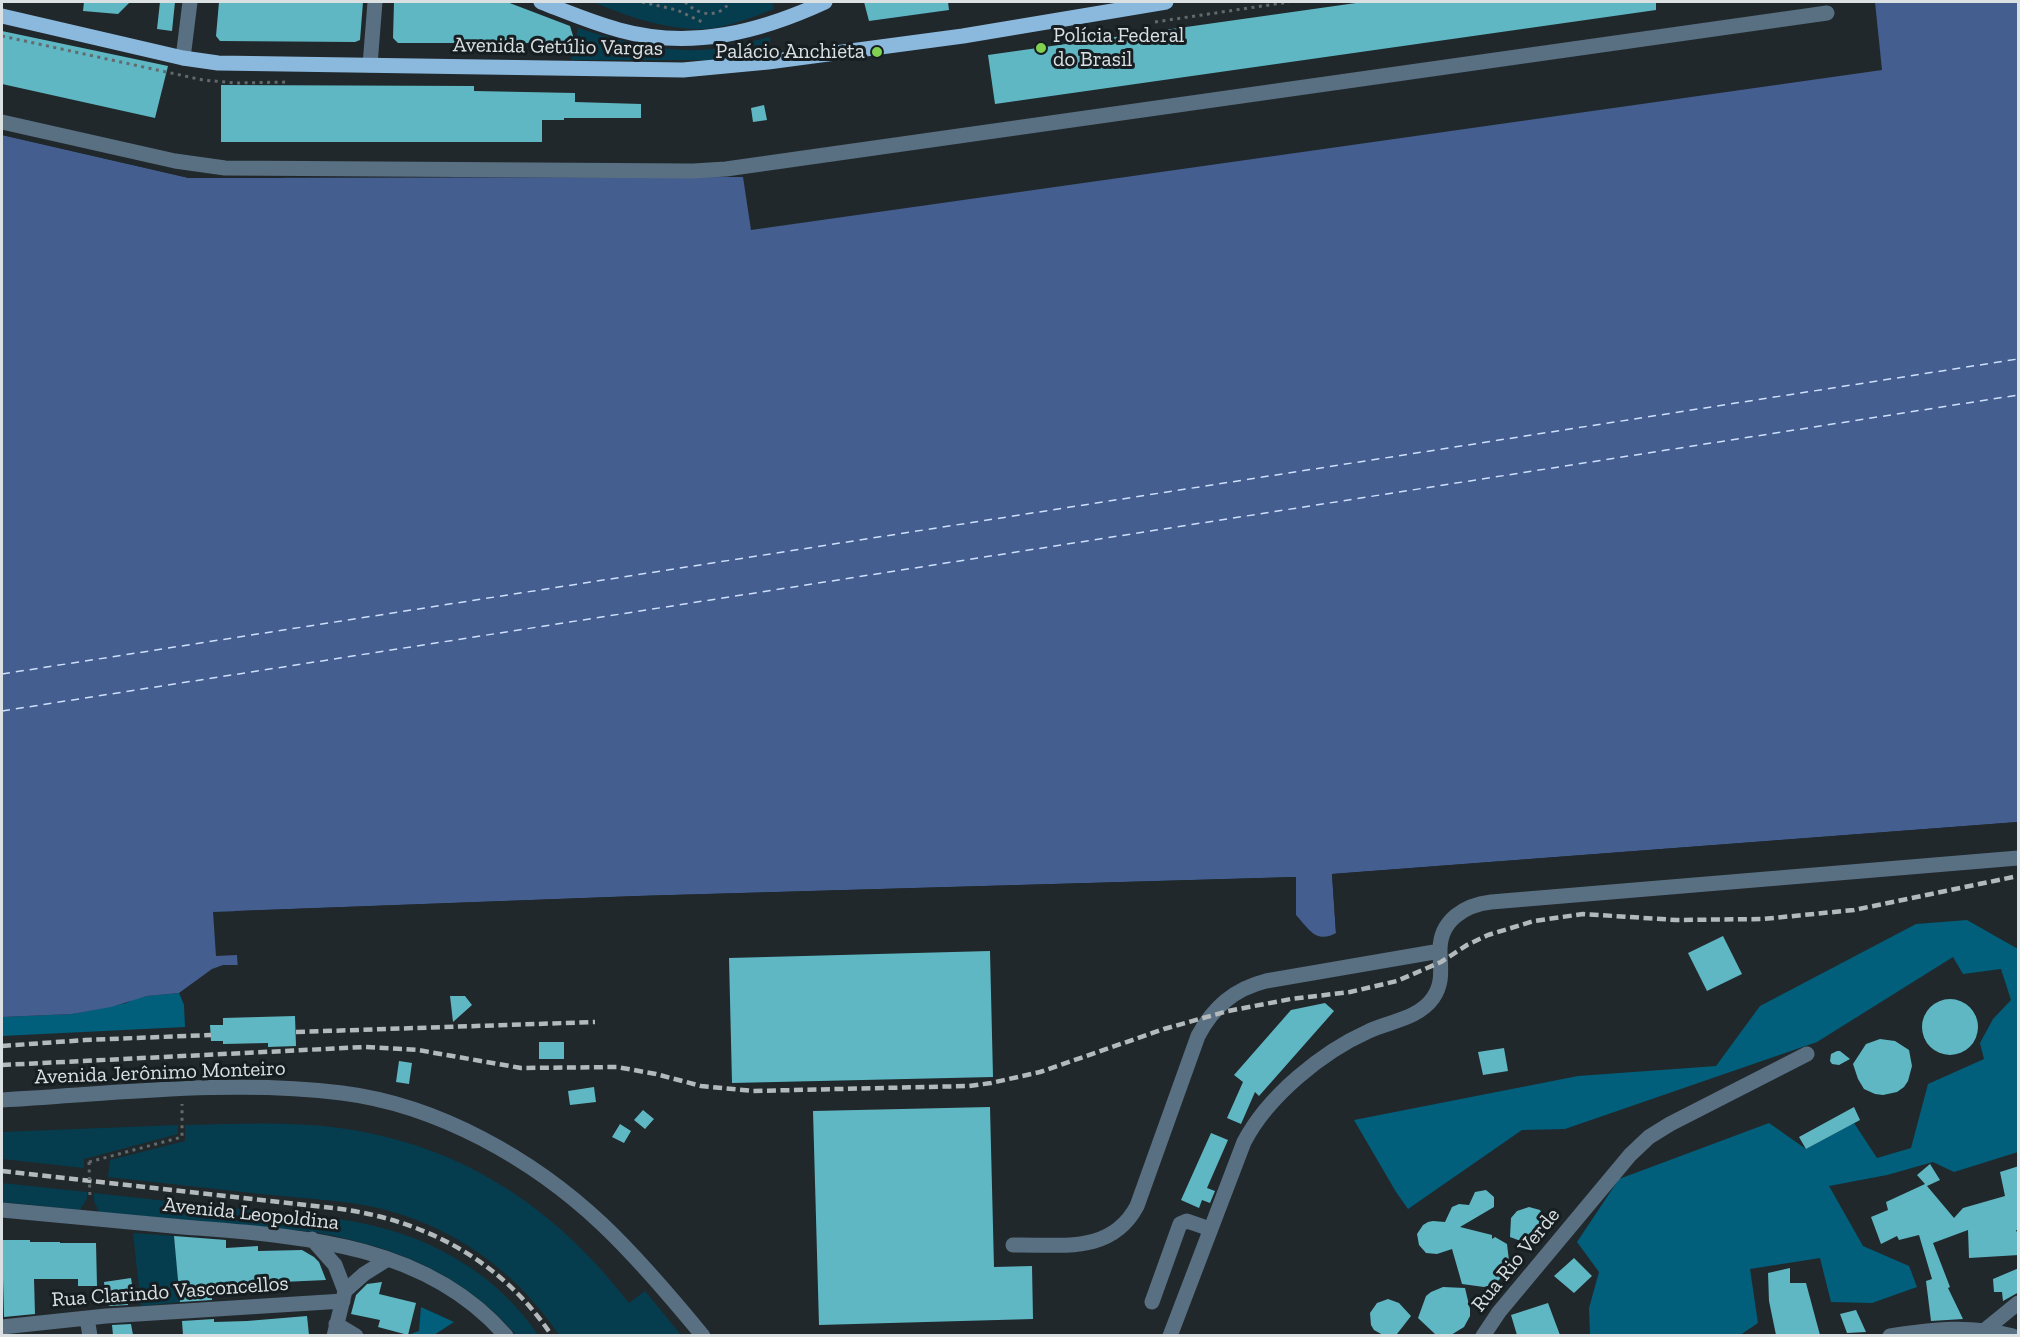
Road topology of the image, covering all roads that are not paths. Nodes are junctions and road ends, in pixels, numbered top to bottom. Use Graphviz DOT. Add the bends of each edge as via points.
graph roads {
  1 [pos="190,2"];
  2 [pos="375,2"];
  3 [pos="541,2"];
  4 [pos="825,2"];
  5 [pos="1149,2"];
  6 [pos="1166,2"];
  7 [pos="1116,10"];
  8 [pos="1827,13"];
  9 [pos="2,16"];
  10 [pos="183,58"];
  11 [pos="370,65"];
  12 [pos="2,122"];
  13 [pos="2019,858"];
  14 [pos="1440,951"];
  15 [pos="1807,1054"];
  16 [pos="2,1100"];
  17 [pos="2,1210"];
  18 [pos="1210,1229"];
  19 [pos="312,1239"];
  20 [pos="1013,1245"];
  21 [pos="388,1259"];
  22 [pos="344,1296"];
  23 [pos="1152,1302"];
  24 [pos="2019,1303"];
  25 [pos="87,1318"];
  26 [pos="2,1328"];
  27 [pos="335,1330"];
  28 [pos="1983,1334"];
  29 [pos="90,1335"];
  30 [pos="356,1335"];
  31 [pos="506,1335"];
  32 [pos="703,1335"];
  33 [pos="1170,1335"];
  34 [pos="1483,1335"];
  35 [pos="1890,1335"];
  36 [pos="2013,1335"];
  1 -- 10 [label="street"];
  2 -- 11 [label="street"];
  3 -- 4 [label="main road" via="643,36 685,39 722,28 790,18"];
  5 -- 7 [label="main road"];
  6 -- 7 [label="main road"];
  7 -- 11 [label="main road, Avenida Getúlio Vargas" via="963,36 718,67 657,70"];
  8 -- 12 [label="street" via="726,169 225,168 175,161"];
  9 -- 10 [label="main road, Avenida Getúlio Vargas"];
  10 -- 11 [label="main road, Avenida Getúlio Vargas" via="218,63"];
  13 -- 14 [label="street" via="1479,903 1462,910 1449,923"];
  14 -- 18 [label="street" via="1440,982 1426,1006 1319,1059 1274,1100 1244,1142"];
  14 -- 20 [label="street" via="1266,981 1228,998 1210,1015 1198,1036 1137,1206 1125,1225 1094,1243"];
  15 -- 34 [label="street, Rua Rio Verde" via="1649,1137"];
  16 -- 32 [label="street, Avenida Jerônimo Monteiro" via="258,1088 344,1093 405,1107 462,1130 524,1164 578,1203 624,1246"];
  17 -- 19 [label="street, Avenida Leopoldina"];
  18 -- 23 [label="street" via="1187,1221 1180,1224"];
  18 -- 33 [label="street"];
  19 -- 21 [label="street, Avenida Leopoldina"];
  19 -- 22 [label="street" via="335,1265"];
  21 -- 22 [label="street" via="363,1274"];
  21 -- 31 [label="street, Avenida Leopoldina" via="453,1289"];
  22 -- 25 [label="street, Rua Clarindo Vasconcellos"];
  22 -- 27 [label="street"];
  24 -- 28 [label="street"];
  25 -- 26 [label="street, Rua Clarindo Vasconcellos"];
  25 -- 29 [label="street"];
  27 -- 30 [label="street"];
  28 -- 35 [label="street" via="1938,1328"];
  28 -- 36 [label="street"];
}
